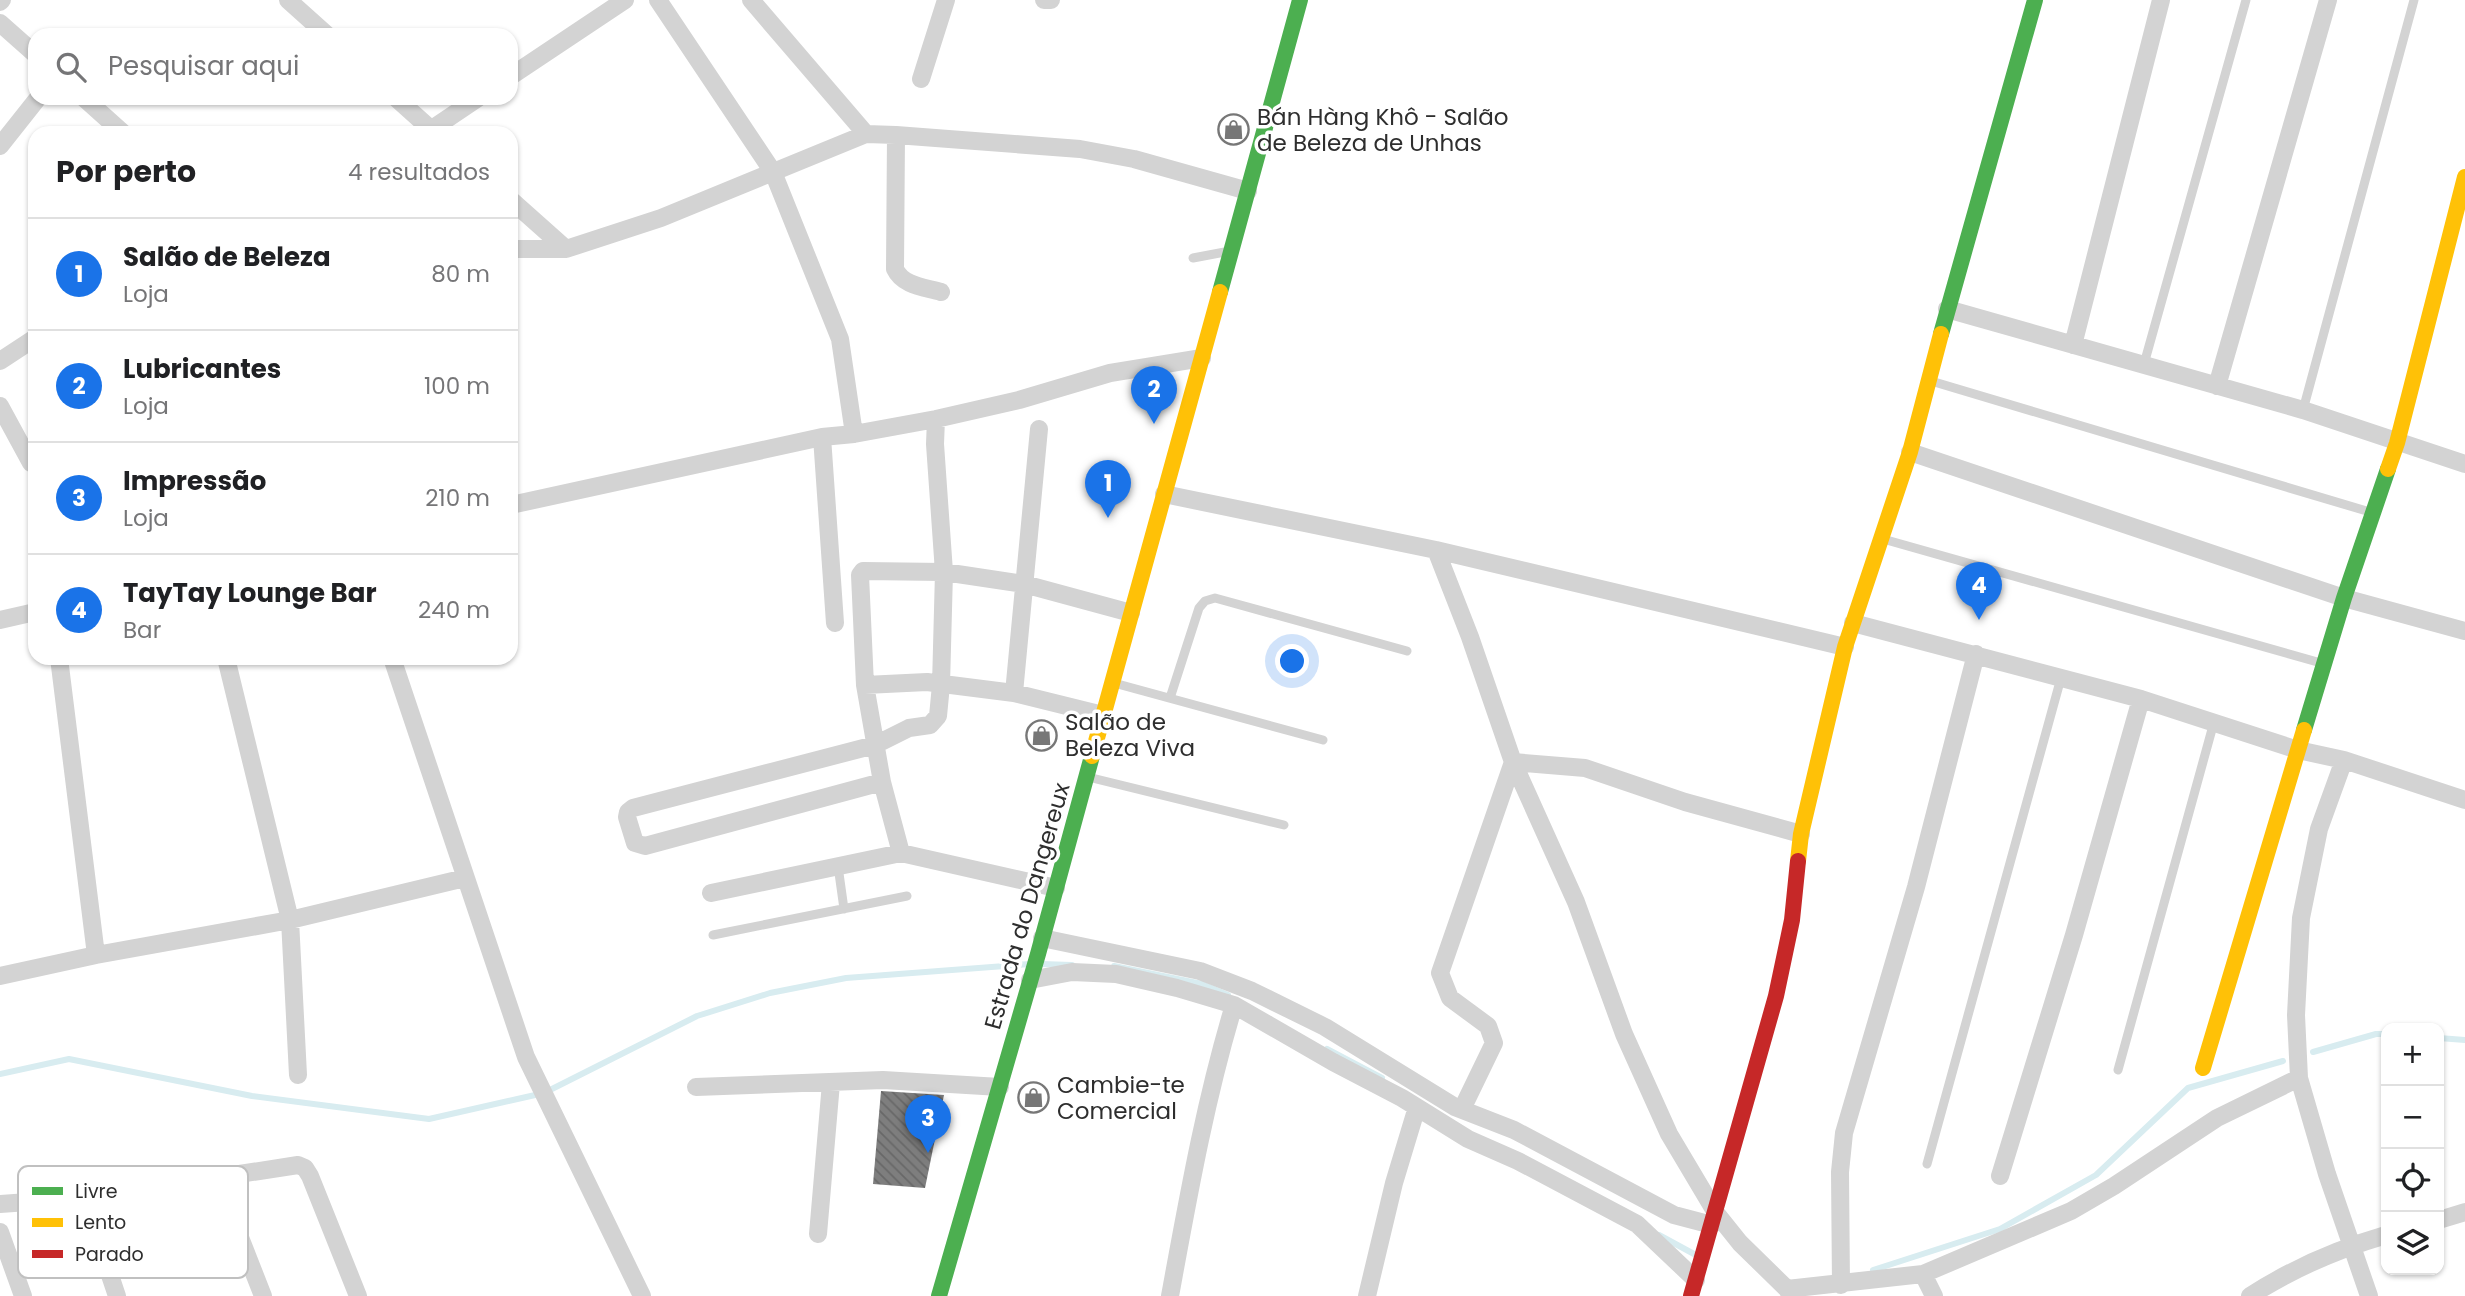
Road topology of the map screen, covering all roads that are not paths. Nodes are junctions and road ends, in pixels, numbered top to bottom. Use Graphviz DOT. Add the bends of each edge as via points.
graph roads {
  1 [pos="288,0"];
  2 [pos="625,0"];
  3 [pos="658,0"];
  4 [pos="751,0"];
  5 [pos="946,0"];
  6 [pos="1044,0"];
  7 [pos="1051,0"];
  8 [pos="1300,0"];
  9 [pos="2035,0"];
  10 [pos="2161,0"];
  11 [pos="2246,0"];
  12 [pos="2328,0"];
  13 [pos="2414,0"];
  14 [pos="319,28"];
  15 [pos="3,31"];
  16 [pos="28,49"];
  17 [pos="518,71"];
  18 [pos="921,79"];
  19 [pos="32,105"];
  20 [pos="92,105"];
  21 [pos="403,105"];
  22 [pos="468,105"];
  23 [pos="115,126"];
  24 [pos="424,126"];
  25 [pos="438,126"];
  26 [pos="866,134"];
  27 [pos="896,135"];
  28 [pos="0,146"];
  29 [pos="773,172"];
  30 [pos="2465,177"];
  31 [pos="1248,191"];
  32 [pos="518,206"];
  33 [pos="518,249"];
  34 [pos="566,249"];
  35 [pos="1231,251"];
  36 [pos="1193,258"];
  37 [pos="940,292"];
  38 [pos="1947,309"];
  39 [pos="28,343"];
  40 [pos="2073,345"];
  41 [pos="1202,358"];
  42 [pos="0,361"];
  43 [pos="2144,363"];
  44 [pos="1929,380"];
  45 [pos="2217,386"];
  46 [pos="0,406"];
  47 [pos="2303,411"];
  48 [pos="936,419"];
  49 [pos="1039,429"];
  50 [pos="854,434"];
  51 [pos="822,437"];
  52 [pos="2397,443"];
  53 [pos="1910,452"];
  54 [pos="28,457"];
  55 [pos="2465,464"];
  56 [pos="1164,494"];
  57 [pos="518,503"];
  58 [pos="2373,513"];
  59 [pos="1881,539"];
  60 [pos="1436,550"];
  61 [pos="944,572"];
  62 [pos="1024,584"];
  63 [pos="2344,598"];
  64 [pos="28,614"];
  65 [pos="1131,614"];
  66 [pos="0,620"];
  67 [pos="835,623"];
  68 [pos="1853,623"];
  69 [pos="2465,631"];
  70 [pos="1845,647"];
  71 [pos="1407,651"];
  72 [pos="1976,654"];
  73 [pos="2324,664"];
  74 [pos="60,665"];
  75 [pos="228,665"];
  76 [pos="394,665"];
  77 [pos="2061,678"];
  78 [pos="1112,682"];
  79 [pos="865,685"];
  80 [pos="941,685"];
  81 [pos="1014,694"];
  82 [pos="1170,698"];
  83 [pos="2141,699"];
  84 [pos="1103,715"];
  85 [pos="2214,722"];
  86 [pos="1323,740"];
  87 [pos="875,745"];
  88 [pos="2298,750"];
  89 [pos="2344,760"];
  90 [pos="1513,762"];
  91 [pos="1087,776"];
  92 [pos="882,782"];
  93 [pos="2465,800"];
  94 [pos="1284,825"];
  95 [pos="1801,834"];
  96 [pos="901,853"];
  97 [pos="838,866"];
  98 [pos="465,877"];
  99 [pos="1056,888"];
  100 [pos="712,892"];
  101 [pos="907,896"];
  102 [pos="844,909"];
  103 [pos="289,920"];
  104 [pos="713,935"];
  105 [pos="1040,946"];
  106 [pos="96,954"];
  107 [pos="0,976"];
  108 [pos="1031,978"];
  109 [pos="1234,1006"];
  110 [pos="2203,1068"];
  111 [pos="2118,1070"];
  112 [pos="298,1075"];
  113 [pos="2299,1079"];
  114 [pos="831,1083"];
  115 [pos="696,1087"];
  116 [pos="1000,1087"];
  117 [pos="1417,1107"];
  118 [pos="1460,1107"];
  119 [pos="1927,1164"];
  120 [pos="248,1174"];
  121 [pos="2000,1176"];
  122 [pos="18,1204"];
  123 [pos="0,1205"];
  124 [pos="2465,1212"];
  125 [pos="2444,1218"];
  126 [pos="1714,1219"];
  127 [pos="0,1232"];
  128 [pos="818,1234"];
  129 [pos="2381,1237"];
  130 [pos="2353,1245"];
  131 [pos="248,1258"];
  132 [pos="1923,1274"];
  133 [pos="111,1278"];
  134 [pos="1841,1285"];
  135 [pos="1694,1288"];
  136 [pos="1789,1293"];
  137 [pos="23,1296"];
  138 [pos="117,1296"];
  139 [pos="263,1296"];
  140 [pos="359,1296"];
  141 [pos="642,1296"];
  142 [pos="939,1296"];
  143 [pos="1170,1296"];
  144 [pos="1367,1296"];
  145 [pos="1934,1296"];
  146 [pos="2250,1296"];
  147 [pos="2369,1296"];
  1 -- 14 [label="street"];
  2 -- 17 [label="street"];
  3 -- 29 [label="street"];
  4 -- 26 [label="street"];
  5 -- 18 [label="street"];
  6 -- 7 [label="street"];
  8 -- 31 [label="street, Estrada do Dangereux"];
  9 -- 38 [label="street"];
  10 -- 40 [label="street"];
  11 -- 43 [label="lane"];
  12 -- 45 [label="street"];
  13 -- 47 [label="lane"];
  15 -- 16 [label="street"];
  19 -- 28 [label="street"];
  20 -- 23 [label="street"];
  21 -- 24 [label="street"];
  22 -- 25 [label="street"];
  26 -- 27 [label="street"];
  26 -- 29 [label="street"];
  27 -- 31 [label="street" via="1080,149"];
  27 -- 37 [label="street" via="895,269 910,284"];
  29 -- 34 [label="street" via="661,219"];
  29 -- 50 [label="street" via="840,339"];
  30 -- 52 [label="street"];
  31 -- 35 [label="street, Estrada do Dangereux"];
  32 -- 34 [label="street"];
  33 -- 34 [label="street"];
  35 -- 36 [label="lane"];
  35 -- 41 [label="street, Estrada do Dangereux"];
  38 -- 40 [label="street"];
  38 -- 44 [label="street"];
  39 -- 42 [label="street"];
  40 -- 43 [label="street"];
  41 -- 48 [label="street" via="1110,373"];
  41 -- 56 [label="street, Estrada do Dangereux"];
  43 -- 45 [label="street"];
  44 -- 53 [label="street"];
  44 -- 58 [label="lane"];
  45 -- 47 [label="street"];
  46 -- 54 [label="street"];
  47 -- 52 [label="street"];
  48 -- 50 [label="street"];
  48 -- 61 [label="street"];
  49 -- 62 [label="street"];
  50 -- 51 [label="street"];
  51 -- 57 [label="street"];
  51 -- 67 [label="street"];
  52 -- 55 [label="street"];
  52 -- 58 [label="street"];
  53 -- 59 [label="street"];
  53 -- 63 [label="street"];
  56 -- 60 [label="street"];
  56 -- 65 [label="street, Estrada do Dangereux"];
  58 -- 63 [label="street"];
  59 -- 68 [label="street"];
  59 -- 73 [label="lane"];
  60 -- 70 [label="street"];
  60 -- 90 [label="street"];
  61 -- 62 [label="street"];
  61 -- 79 [label="street" via="863,571 860,575"];
  61 -- 80 [label="street"];
  62 -- 65 [label="street"];
  62 -- 81 [label="street"];
  63 -- 69 [label="street"];
  63 -- 73 [label="street"];
  64 -- 66 [label="street"];
  65 -- 78 [label="street, Estrada do Dangereux"];
  68 -- 70 [label="street"];
  68 -- 72 [label="street"];
  70 -- 95 [label="street"];
  71 -- 82 [label="lane" via="1215,598 1199,608"];
  72 -- 77 [label="street"];
  72 -- 134 [label="street" via="1916,887 1844,1133"];
  73 -- 88 [label="street"];
  74 -- 106 [label="street"];
  75 -- 103 [label="street"];
  76 -- 98 [label="street"];
  77 -- 83 [label="street"];
  77 -- 119 [label="lane"];
  78 -- 82 [label="lane"];
  78 -- 84 [label="street, Estrada do Dangereux"];
  79 -- 80 [label="street"];
  79 -- 87 [label="street"];
  80 -- 81 [label="street"];
  80 -- 87 [label="street" via="934,722"];
  81 -- 84 [label="street"];
  82 -- 86 [label="lane"];
  83 -- 85 [label="street"];
  83 -- 121 [label="street"];
  84 -- 91 [label="street, Estrada do Dangereux"];
  85 -- 88 [label="street"];
  85 -- 111 [label="lane"];
  87 -- 92 [label="street"];
  87 -- 92 [label="street" via="633,808 627,817 635,843 645,846"];
  88 -- 89 [label="street"];
  88 -- 110 [label="street"];
  89 -- 93 [label="street"];
  89 -- 113 [label="street" via="2319,829 2301,918 2296,1015"];
  90 -- 95 [label="street" via="1585,768"];
  90 -- 118 [label="street" via="1440,973 1450,998 1488,1026 1494,1043"];
  90 -- 126 [label="street" via="1576,902 1624,1034 1668,1133"];
  91 -- 94 [label="lane"];
  91 -- 99 [label="street, Estrada do Dangereux"];
  92 -- 96 [label="street"];
  95 -- 126 [label="street" via="1792,920 1776,996"];
  96 -- 97 [label="street"];
  96 -- 99 [label="street"];
  97 -- 100 [label="street"];
  97 -- 102 [label="lane"];
  98 -- 103 [label="street"];
  98 -- 141 [label="street" via="526,1057"];
  99 -- 105 [label="street, Estrada do Dangereux"];
  101 -- 102 [label="lane"];
  102 -- 104 [label="lane"];
  103 -- 106 [label="street"];
  103 -- 112 [label="street"];
  105 -- 108 [label="street, Estrada do Dangereux"];
  105 -- 118 [label="street" via="1200,971 1325,1027"];
  106 -- 107 [label="street"];
  108 -- 109 [label="street" via="1072,972 1116,974"];
  108 -- 116 [label="street, Estrada do Dangereux"];
  109 -- 117 [label="street"];
  109 -- 143 [label="street" via="1199,1137"];
  113 -- 130 [label="street"];
  113 -- 132 [label="street" via="2217,1118 2071,1211"];
  114 -- 115 [label="street"];
  114 -- 116 [label="street" via="883,1080"];
  114 -- 128 [label="street"];
  116 -- 142 [label="street, Estrada do Dangereux"];
  117 -- 135 [label="street" via="1468,1139 1637,1224"];
  117 -- 144 [label="street"];
  118 -- 126 [label="street" via="1514,1130 1674,1215"];
  120 -- 140 [label="street" via="298,1165 305,1168"];
  122 -- 123 [label="street"];
  124 -- 125 [label="street"];
  126 -- 135 [label="street"];
  126 -- 136 [label="street"];
  127 -- 137 [label="street"];
  129 -- 130 [label="street"];
  130 -- 146 [label="street" via="2281,1276"];
  130 -- 147 [label="street"];
  131 -- 139 [label="street"];
  132 -- 134 [label="street"];
  132 -- 145 [label="street"];
  133 -- 138 [label="street"];
  134 -- 136 [label="street"];
}
